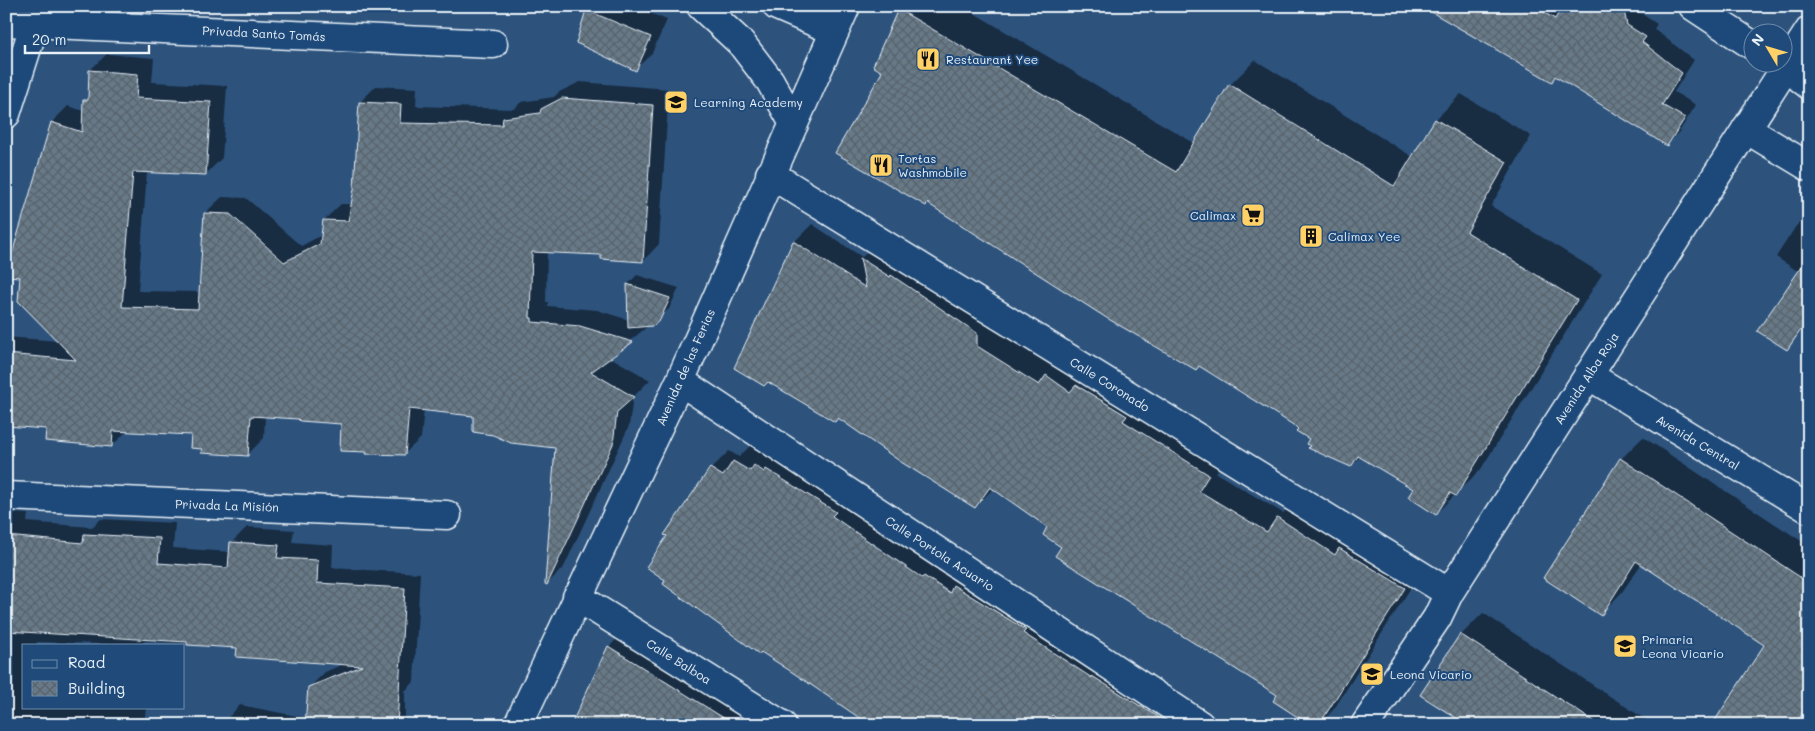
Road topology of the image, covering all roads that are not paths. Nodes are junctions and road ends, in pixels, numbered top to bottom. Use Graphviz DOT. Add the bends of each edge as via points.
graph roads {
  1 [pos="701,6"];
  2 [pos="777,6"];
  3 [pos="1693,6"];
  4 [pos="840,18"];
  5 [pos="6,22"];
  6 [pos="35,23"];
  7 [pos="1809,31"];
  8 [pos="1742,38"];
  9 [pos="493,44"];
  10 [pos="1792,52"];
  11 [pos="1778,72"];
  12 [pos="1792,72"];
  13 [pos="1809,86"];
  14 [pos="6,114"];
  15 [pos="794,124"];
  16 [pos="1746,129"];
  17 [pos="1809,167"];
  18 [pos="770,174"];
  19 [pos="1588,375"];
  20 [pos="680,381"];
  21 [pos="6,496"];
  22 [pos="1809,509"];
  23 [pos="448,515"];
  24 [pos="1449,593"];
  25 [pos="577,597"];
  26 [pos="518,725"];
  27 [pos="782,725"];
  28 [pos="1200,725"];
  29 [pos="1365,725"];
  1 -- 15 [label="street" via="741,43 770,81"];
  2 -- 4 [label="street"];
  3 -- 8 [label="street"];
  4 -- 15 [label="street, Avenida de las Ferias"];
  5 -- 6 [label="street, Privada Santo Tomás"];
  6 -- 9 [label="street, Privada Santo Tomás"];
  6 -- 14 [label="street"];
  7 -- 10 [label="street, Avenida Alba Roja"];
  11 -- 16 [label="street, Avenida Alba Roja"];
  12 -- 13 [label="street"];
  15 -- 18 [label="street, Avenida de las Ferias"];
  16 -- 17 [label="street"];
  16 -- 19 [label="street, Avenida Alba Roja"];
  18 -- 20 [label="street, Avenida de las Ferias"];
  18 -- 24 [label="street, Calle Coronado"];
  19 -- 22 [label="street, Avenida Central"];
  19 -- 24 [label="street, Avenida Alba Roja"];
  20 -- 25 [label="street, Avenida de las Ferias"];
  20 -- 28 [label="street, Calle Portola Acuario"];
  21 -- 23 [label="street, Privada La Misión"];
  24 -- 29 [label="street, Avenida Alba Roja" via="1437,618"];
  25 -- 26 [label="street, Avenida de las Ferias"];
  25 -- 27 [label="street, Calle Balboa"];
}
